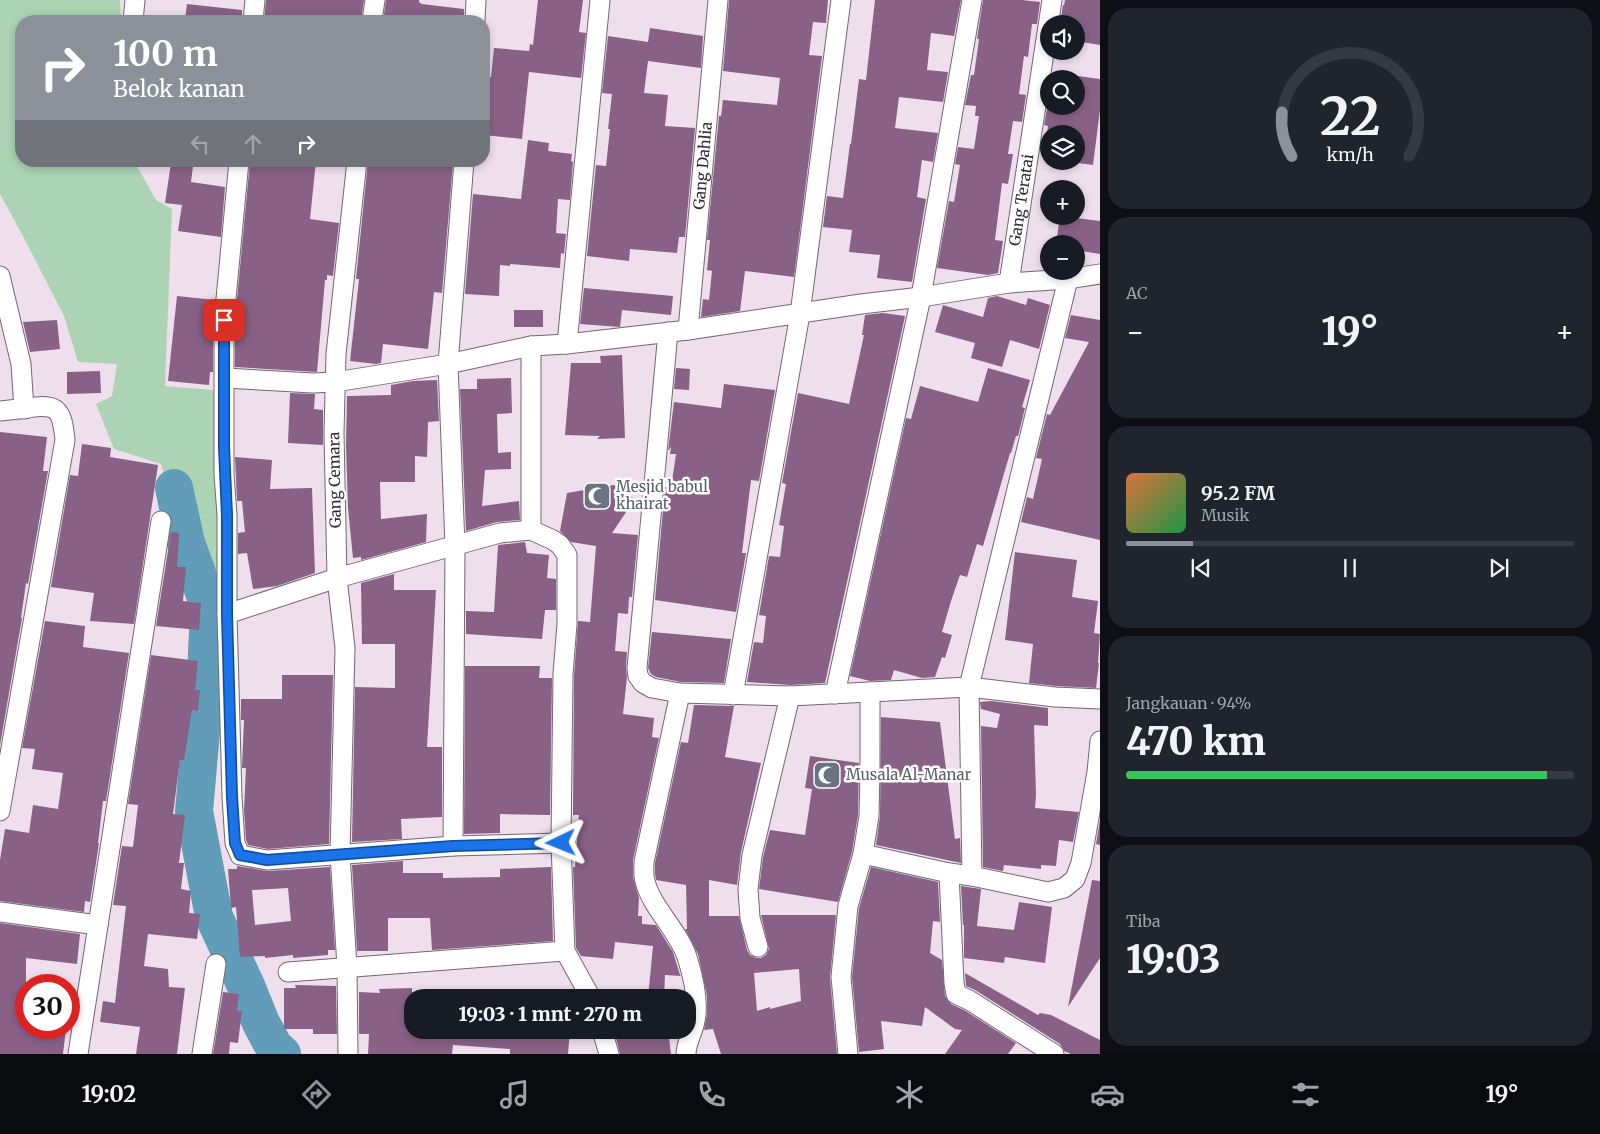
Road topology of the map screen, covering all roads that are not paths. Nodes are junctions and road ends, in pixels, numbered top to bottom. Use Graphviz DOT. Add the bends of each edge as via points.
graph roads {
  1 [pos="135,0"];
  2 [pos="255,0"];
  3 [pos="375,0"];
  4 [pos="476,0"];
  5 [pos="600,0"];
  6 [pos="718,0"];
  7 [pos="841,0"];
  8 [pos="972,0"];
  9 [pos="1052,0"];
  10 [pos="134,15"];
  11 [pos="254,15"];
  12 [pos="373,15"];
  13 [pos="475,15"];
  14 [pos="238,167"];
  15 [pos="356,167"];
  16 [pos="464,167"];
  17 [pos="1100,274"];
  18 [pos="0,276"];
  19 [pos="1085,276"];
  20 [pos="1053,280"];
  21 [pos="1068,280"];
  22 [pos="1009,283"];
  23 [pos="921,297"];
  24 [pos="800,314"];
  25 [pos="688,330"];
  26 [pos="668,332"];
  27 [pos="566,344"];
  28 [pos="530,346"];
  29 [pos="448,364"];
  30 [pos="225,378"];
  31 [pos="335,382"];
  32 [pos="24,408"];
  33 [pos="0,411"];
  34 [pos="160,521"];
  35 [pos="531,530"];
  36 [pos="455,546"];
  37 [pos="336,578"];
  38 [pos="227,614"];
  39 [pos="969,687"];
  40 [pos="870,692"];
  41 [pos="680,694"];
  42 [pos="834,694"];
  43 [pos="733,695"];
  44 [pos="790,696"];
  45 [pos="1100,699"];
  46 [pos="1100,742"];
  47 [pos="0,811"];
  48 [pos="561,843"];
  49 [pos="453,846"];
  50 [pos="340,854"];
  51 [pos="862,854"];
  52 [pos="949,874"];
  53 [pos="972,876"];
  54 [pos="0,912"];
  55 [pos="98,925"];
  56 [pos="758,947"];
  57 [pos="565,951"];
  58 [pos="216,964"];
  59 [pos="347,967"];
  60 [pos="288,972"];
  61 [pos="587,989"];
  62 [pos="605,1039"];
  63 [pos="78,1054"];
  64 [pos="202,1054"];
  65 [pos="348,1054"];
  66 [pos="609,1054"];
  67 [pos="686,1054"];
  68 [pos="848,1054"];
  69 [pos="1054,1054"];
  1 -- 10 [label="street"];
  2 -- 11 [label="street"];
  3 -- 12 [label="street"];
  4 -- 13 [label="street"];
  5 -- 27 [label="street"];
  6 -- 25 [label="street, Gang Dahlia"];
  7 -- 24 [label="street"];
  8 -- 23 [label="street"];
  9 -- 22 [label="street, Gang Teratai"];
  14 -- 30 [label="street" via="224,320"];
  15 -- 31 [label="street, Gang Cemara"];
  16 -- 29 [label="street"];
  17 -- 19 [label="street"];
  18 -- 32 [label="street" via="21,364"];
  20 -- 22 [label="street"];
  21 -- 39 [label="street"];
  22 -- 23 [label="street"];
  23 -- 24 [label="street"];
  23 -- 42 [label="street"];
  24 -- 25 [label="street"];
  24 -- 43 [label="street"];
  25 -- 26 [label="street"];
  26 -- 27 [label="street"];
  26 -- 41 [label="street" via="637,668 643,683"];
  27 -- 28 [label="street"];
  28 -- 29 [label="street"];
  28 -- 35 [label="street"];
  29 -- 31 [label="street"];
  29 -- 36 [label="street"];
  30 -- 31 [label="street" via="314,384"];
  30 -- 38 [label="street"];
  31 -- 37 [label="street, Gang Cemara"];
  32 -- 33 [label="street"];
  32 -- 47 [label="street" via="53,407 64,424 65,440"];
  34 -- 55 [label="street"];
  35 -- 36 [label="street" via="500,533"];
  35 -- 48 [label="street" via="553,540 567,555"];
  36 -- 37 [label="street"];
  36 -- 49 [label="street"];
  37 -- 38 [label="street"];
  37 -- 50 [label="street, Gang Cemara" via="345,648"];
  38 -- 50 [label="street" via="232,797 235,843 240,855 267,860"];
  39 -- 40 [label="street"];
  39 -- 45 [label="street"];
  39 -- 53 [label="street"];
  40 -- 42 [label="street"];
  40 -- 51 [label="street" via="869,816"];
  41 -- 43 [label="street"];
  41 -- 67 [label="street" via="644,862 644,879 687,957 693,982 695,1022"];
  42 -- 44 [label="street"];
  43 -- 44 [label="street"];
  44 -- 56 [label="street" via="752,855 748,889 750,918"];
  46 -- 53 [label="street" via="1076,879 1064,888 1048,892"];
  48 -- 49 [label="street"];
  48 -- 57 [label="street"];
  49 -- 50 [label="street"];
  50 -- 59 [label="street, Gang Cemara"];
  51 -- 52 [label="street"];
  51 -- 68 [label="street" via="848,906 841,977"];
  52 -- 53 [label="street"];
  52 -- 69 [label="street" via="956,994"];
  54 -- 55 [label="street"];
  55 -- 63 [label="street"];
  57 -- 59 [label="street"];
  57 -- 61 [label="street"];
  58 -- 64 [label="street"];
  59 -- 60 [label="street"];
  59 -- 65 [label="street, Gang Cemara"];
  62 -- 66 [label="street"];
}
